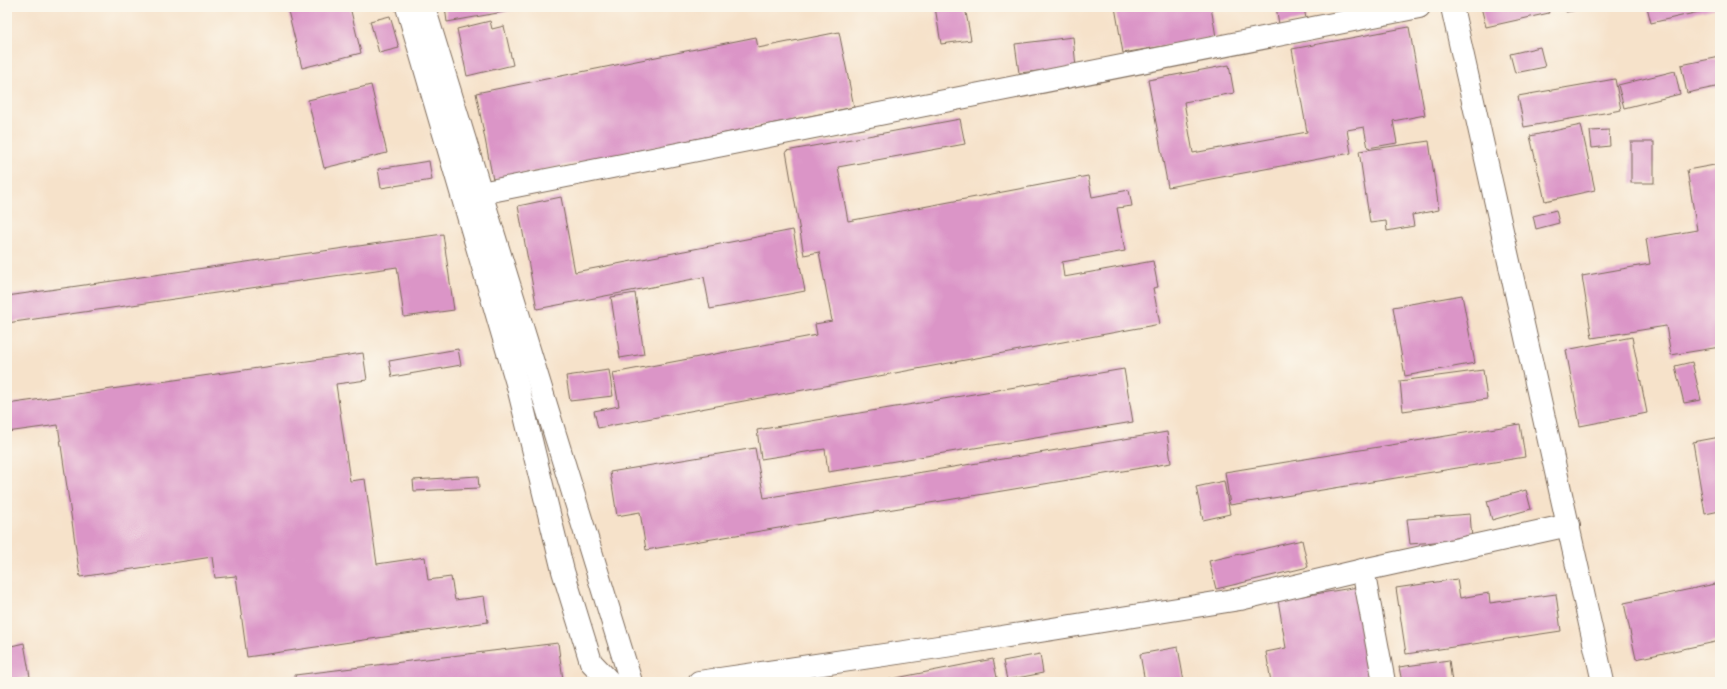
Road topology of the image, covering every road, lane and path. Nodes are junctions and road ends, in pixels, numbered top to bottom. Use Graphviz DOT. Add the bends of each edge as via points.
graph roads {
  1 [pos="407,7"];
  2 [pos="424,7"];
  3 [pos="1419,7"];
  4 [pos="1452,7"];
  5 [pos="481,193"];
  6 [pos="1569,525"];
  7 [pos="1363,570"];
  8 [pos="610,682"];
  9 [pos="631,682"];
  10 [pos="699,682"];
  11 [pos="1384,682"];
  12 [pos="1603,682"];
  1 -- 8 [label="street" via="518,387 563,571 591,662"];
  2 -- 5 [label="street"];
  3 -- 5 [label="street"];
  4 -- 6 [label="street"];
  5 -- 9 [label="street"];
  6 -- 7 [label="street"];
  6 -- 12 [label="street"];
  7 -- 10 [label="street" via="1240,599"];
  7 -- 11 [label="street"];
}
